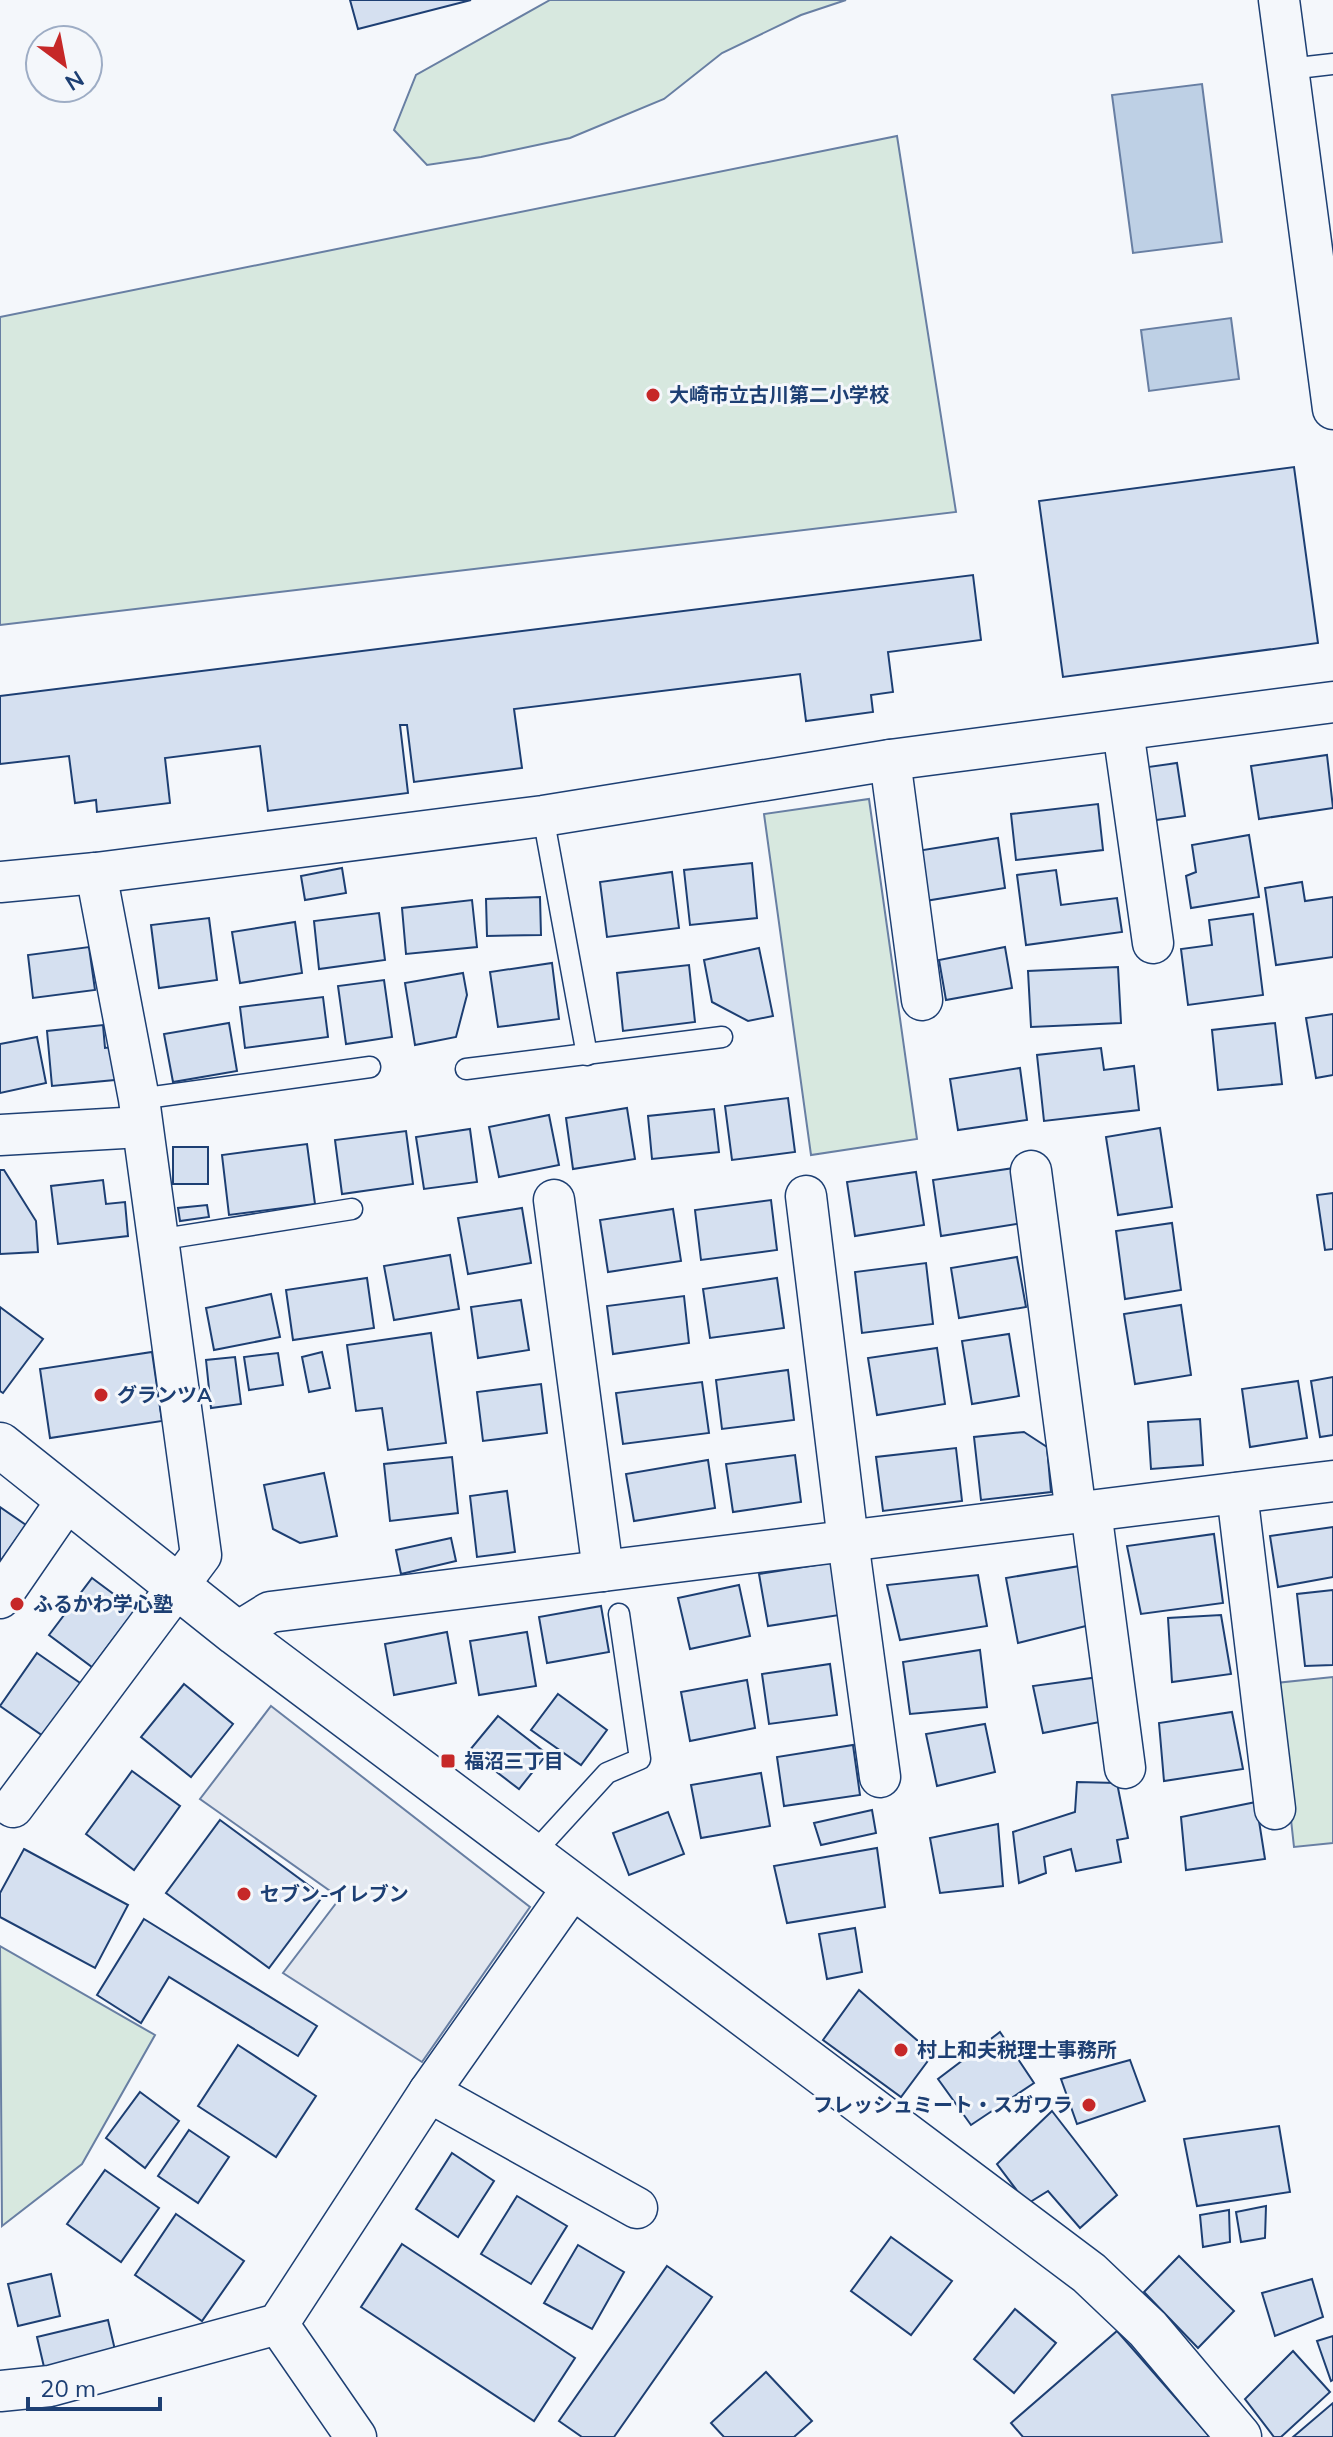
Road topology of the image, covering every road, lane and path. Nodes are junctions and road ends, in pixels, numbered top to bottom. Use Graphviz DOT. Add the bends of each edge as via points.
graph roads {
  1 [pos="1279,0"];
  2 [pos="1333,64"];
  3 [pos="1289,69"];
  4 [pos="1333,409"];
  5 [pos="1333,702"];
  6 [pos="1123,730"];
  7 [pos="890,760"];
  8 [pos="543,816"];
  9 [pos="96,873"];
  10 [pos="0,882"];
  11 [pos="1153,943"];
  12 [pos="922,1000"];
  13 [pos="722,1037"];
  14 [pos="587,1055"];
  15 [pos="370,1067"];
  16 [pos="466,1069"];
  17 [pos="140,1113"];
  18 [pos="0,1135"];
  19 [pos="1031,1171"];
  20 [pos="806,1196"];
  21 [pos="554,1200"];
  22 [pos="352,1209"];
  23 [pos="157,1240"];
  24 [pos="0,1445"];
  25 [pos="1333,1481"];
  26 [pos="1237,1493"];
  27 [pos="68,1499"];
  28 [pos="1084,1512"];
  29 [pos="848,1541"];
  30 [pos="603,1571"];
  31 [pos="177,1586"];
  32 [pos="0,1598"];
  33 [pos="619,1614"];
  34 [pos="236,1633"];
  35 [pos="1125,1768"];
  36 [pos="880,1777"];
  37 [pos="13,1807"];
  38 [pos="1275,1809"];
  39 [pos="533,1854"];
  40 [pos="574,1886"];
  41 [pos="429,2092"];
  42 [pos="637,2208"];
  43 [pos="278,2324"];
  44 [pos="0,2391"];
  45 [pos="356,2437"];
  46 [pos="1239,2437"];
  1 -- 3 [label="street"];
  2 -- 3 [label="lane"];
  3 -- 4 [label="street"];
  5 -- 6 [label="street"];
  6 -- 7 [label="street"];
  6 -- 11 [label="street"];
  7 -- 8 [label="street"];
  7 -- 12 [label="street"];
  8 -- 9 [label="street"];
  8 -- 14 [label="lane"];
  9 -- 10 [label="street"];
  9 -- 17 [label="street"];
  13 -- 14 [label="lane"];
  14 -- 16 [label="lane"];
  15 -- 17 [label="lane"];
  17 -- 18 [label="street"];
  17 -- 23 [label="street"];
  19 -- 28 [label="street"];
  20 -- 29 [label="street"];
  21 -- 30 [label="street"];
  22 -- 23 [label="lane"];
  23 -- 31 [label="street" via="201,1555"];
  24 -- 27 [label="street"];
  25 -- 26 [label="street"];
  26 -- 28 [label="street"];
  26 -- 38 [label="street"];
  27 -- 31 [label="street"];
  27 -- 32 [label="street"];
  28 -- 29 [label="street"];
  28 -- 35 [label="street"];
  29 -- 30 [label="street"];
  29 -- 36 [label="street"];
  30 -- 34 [label="street" via="270,1612"];
  31 -- 34 [label="street"];
  31 -- 37 [label="street"];
  33 -- 39 [label="lane" via="640,1759 607,1773"];
  34 -- 39 [label="street"];
  39 -- 40 [label="street"];
  40 -- 41 [label="street"];
  40 -- 46 [label="street" via="1089,2273 1148,2329"];
  41 -- 42 [label="street"];
  41 -- 43 [label="street"];
  43 -- 44 [label="street" via="50,2386"];
  43 -- 45 [label="street"];
}
